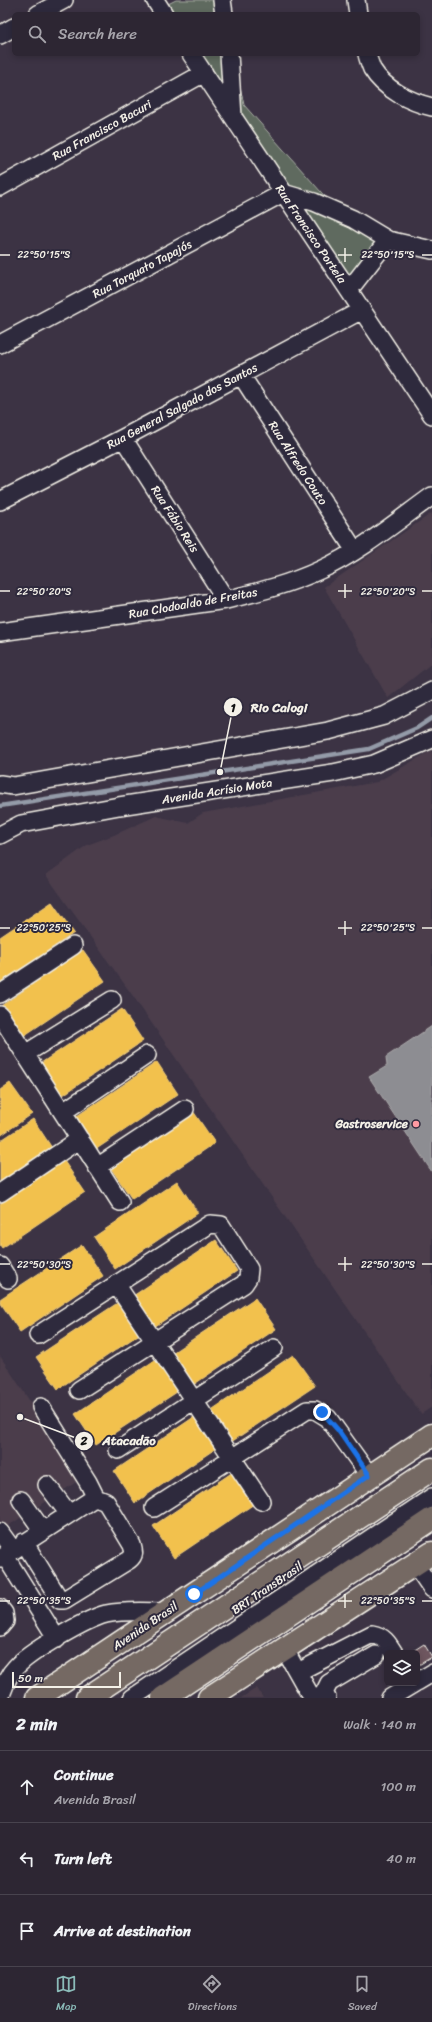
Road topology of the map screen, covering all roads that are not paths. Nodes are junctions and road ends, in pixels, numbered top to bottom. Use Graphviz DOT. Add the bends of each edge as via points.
graph roads {
  1 [pos="64,0"];
  2 [pos="222,0"];
  3 [pos="356,0"];
  4 [pos="42,12"];
  5 [pos="224,12"];
  6 [pos="358,12"];
  7 [pos="12,28"];
  8 [pos="0,35"];
  9 [pos="192,56"];
  10 [pos="229,56"];
  11 [pos="367,56"];
  12 [pos="204,73"];
  13 [pos="432,107"];
  14 [pos="233,117"];
  15 [pos="0,187"];
  16 [pos="283,192"];
  17 [pos="388,240"];
  18 [pos="432,250"];
  19 [pos="349,290"];
  20 [pos="362,310"];
  21 [pos="0,344"];
  22 [pos="241,375"];
  23 [pos="432,414"];
  24 [pos="123,438"];
  25 [pos="432,496"];
  26 [pos="0,501"];
  27 [pos="355,551"];
  28 [pos="226,600"];
  29 [pos="0,632"];
  30 [pos="432,691"];
  31 [pos="432,739"];
  32 [pos="0,784"];
  33 [pos="0,835"];
  34 [pos="73,946"];
  35 [pos="0,994"];
  36 [pos="112,1000"];
  37 [pos="0,1015"];
  38 [pos="26,1054"];
  39 [pos="147,1055"];
  40 [pos="184,1109"];
  41 [pos="63,1112"];
  42 [pos="80,1139"];
  43 [pos="97,1167"];
  44 [pos="0,1193"];
  45 [pos="120,1202"];
  46 [pos="116,1284"];
  47 [pos="38,1336"];
  48 [pos="155,1342"];
  49 [pos="274,1348"];
  50 [pos="79,1390"];
  51 [pos="193,1401"];
  52 [pos="41,1407"];
  53 [pos="432,1435"];
  54 [pos="118,1450"];
  55 [pos="231,1457"];
  56 [pos="432,1469"];
  57 [pos="369,1475"];
  58 [pos="432,1479"];
  59 [pos="47,1485"];
  60 [pos="432,1497"];
  61 [pos="96,1498"];
  62 [pos="21,1500"];
  63 [pos="261,1501"];
  64 [pos="154,1508"];
  65 [pos="69,1514"];
  66 [pos="432,1519"];
  67 [pos="42,1531"];
  68 [pos="0,1532"];
  69 [pos="8,1555"];
  70 [pos="424,1559"];
  71 [pos="432,1589"];
  72 [pos="0,1608"];
  73 [pos="167,1612"];
  74 [pos="0,1627"];
  75 [pos="53,1641"];
  76 [pos="286,1648"];
  77 [pos="392,1650"];
  78 [pos="376,1655"];
  79 [pos="298,1672"];
  80 [pos="432,1673"];
  81 [pos="420,1680"];
  82 [pos="410,1686"];
  83 [pos="217,1696"];
  84 [pos="0,1698"];
  85 [pos="37,1698"];
  86 [pos="87,1698"];
  87 [pos="101,1698"];
  88 [pos="132,1698"];
  89 [pos="163,1698"];
  90 [pos="312,1698"];
  91 [pos="328,1698"];
  92 [pos="390,1698"];
  1 -- 4 [label="street"];
  2 -- 5 [label="street"];
  3 -- 6 [label="street"];
  7 -- 8 [label="street"];
  9 -- 12 [label="street, Rua Francisco Portela"];
  10 -- 14 [label="street"];
  11 -- 13 [label="street" via="372,69 399,94"];
  12 -- 14 [label="street, Rua Francisco Portela"];
  12 -- 15 [label="street, Rua Francisco Bacuri"];
  14 -- 16 [label="street, Rua Francisco Portela"];
  16 -- 17 [label="street" via="353,219"];
  16 -- 19 [label="street, Rua Francisco Portela"];
  16 -- 21 [label="street, Rua Torquato Tapajós"];
  17 -- 18 [label="street"];
  17 -- 19 [label="street"];
  19 -- 20 [label="street, Rua Francisco Portela"];
  20 -- 22 [label="street, Rua General Salgado dos Santos"];
  20 -- 23 [label="street, Rua Francisco Portela"];
  22 -- 24 [label="street, Rua General Salgado dos Santos"];
  22 -- 27 [label="street, Rua Alfredo Couto"];
  24 -- 26 [label="street, Rua General Salgado dos Santos"];
  24 -- 28 [label="street, Rua Fábio Reis"];
  25 -- 27 [label="street, Rua Clodoaldo de Freitas"];
  27 -- 28 [label="street, Rua Clodoaldo de Freitas" via="289,583"];
  28 -- 29 [label="street, Rua Clodoaldo de Freitas"];
  30 -- 32 [label="street" via="384,716 328,731 13,786"];
  31 -- 33 [label="street, Avenida Acrísio Mota" via="374,764 333,773 21,824"];
  34 -- 35 [label="street"];
  36 -- 38 [label="street"];
  37 -- 38 [label="street"];
  38 -- 41 [label="street"];
  39 -- 41 [label="street"];
  40 -- 43 [label="street"];
  41 -- 42 [label="street"];
  42 -- 43 [label="street"];
  42 -- 44 [label="street"];
  43 -- 45 [label="street"];
  46 -- 47 [label="street"];
  46 -- 48 [label="street"];
  46 -- 48 [label="street" via="210,1224 221,1225 248,1269 248,1278 244,1284"];
  48 -- 50 [label="street"];
  48 -- 51 [label="street"];
  49 -- 51 [label="street"];
  51 -- 54 [label="street"];
  51 -- 55 [label="street"];
  52 -- 61 [label="street"];
  53 -- 57 [label="main road, Avenida Brasil"];
  55 -- 57 [label="street" via="307,1410 315,1410 328,1418"];
  55 -- 63 [label="street"];
  55 -- 64 [label="street"];
  56 -- 86 [label="main road"];
  57 -- 73 [label="main road, Avenida Brasil"];
  58 -- 87 [label="street, BRT TransBrasil"];
  59 -- 65 [label="street"];
  60 -- 88 [label="street, BRT TransBrasil"];
  61 -- 65 [label="street"];
  61 -- 69 [label="street" via="106,1502 132,1545 134,1556 69,1599 60,1600"];
  62 -- 67 [label="street"];
  65 -- 67 [label="street"];
  66 -- 89 [label="main road"];
  67 -- 69 [label="street"];
  68 -- 69 [label="street"];
  69 -- 75 [label="street"];
  70 -- 71 [label="street"];
  70 -- 76 [label="main road"];
  72 -- 74 [label="street" via="5,1621"];
  73 -- 75 [label="street" via="105,1615"];
  73 -- 85 [label="main road, Avenida Brasil"];
  75 -- 84 [label="street" via="14,1668"];
  76 -- 79 [label="street"];
  76 -- 83 [label="main road"];
  77 -- 79 [label="street" via="388,1642 372,1634"];
  78 -- 91 [label="street" via="329,1683 324,1693"];
  79 -- 90 [label="street"];
  80 -- 81 [label="street"];
  82 -- 92 [label="street"];
}
